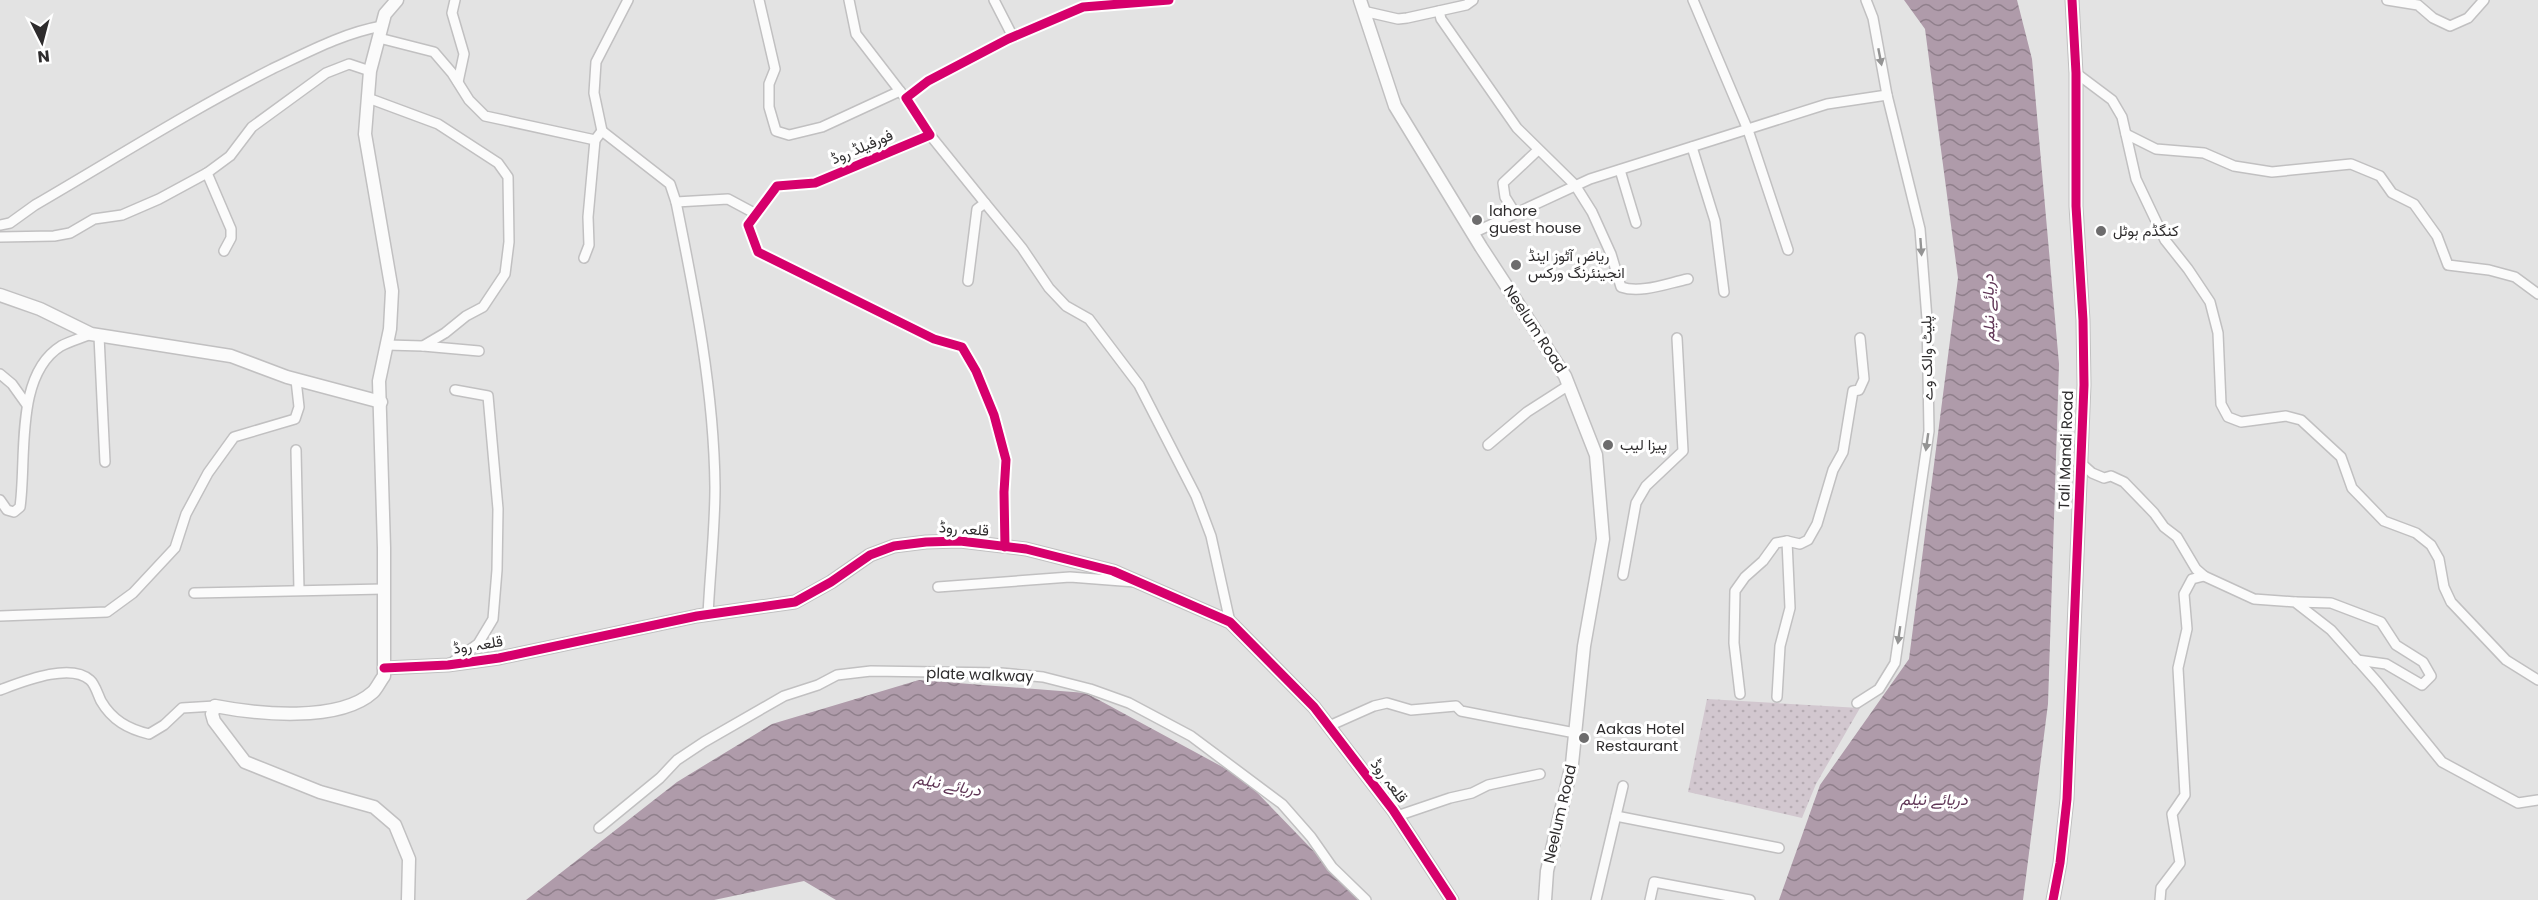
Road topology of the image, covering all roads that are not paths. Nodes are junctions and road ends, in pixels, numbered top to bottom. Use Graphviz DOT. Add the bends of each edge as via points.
graph roads {
  1 [pos="397,0"];
  2 [pos="455,0"];
  3 [pos="628,0"];
  4 [pos="759,0"];
  5 [pos="849,0"];
  6 [pos="994,0"];
  7 [pos="1169,0"];
  8 [pos="1473,0"];
  9 [pos="1694,0"];
  10 [pos="1866,0"];
  11 [pos="2072,0"];
  12 [pos="2388,0"];
  13 [pos="2484,0"];
  14 [pos="1082,3"];
  15 [pos="1361,6"];
  16 [pos="1439,11"];
  17 [pos="380,32"];
  18 [pos="1012,37"];
  19 [pos="370,71"];
  20 [pos="2076,73"];
  21 [pos="458,82"];
  22 [pos="903,95"];
  23 [pos="1887,96"];
  24 [pos="368,98"];
  25 [pos="1748,130"];
  26 [pos="602,131"];
  27 [pos="2126,134"];
  28 [pos="930,135"];
  29 [pos="596,140"];
  30 [pos="1692,147"];
  31 [pos="1538,150"];
  32 [pos="1620,170"];
  33 [pos="207,172"];
  34 [pos="1575,185"];
  35 [pos="676,202"];
  36 [pos="985,203"];
  37 [pos="1515,213"];
  38 [pos="756,214"];
  39 [pos="1636,223"];
  40 [pos="0,225"];
  41 [pos="1473,233"];
  42 [pos="0,237"];
  43 [pos="1788,250"];
  44 [pos="224,251"];
  45 [pos="584,258"];
  46 [pos="1688,279"];
  47 [pos="968,281"];
  48 [pos="1724,292"];
  49 [pos="2538,294"];
  50 [pos="0,295"];
  51 [pos="95,335"];
  52 [pos="1677,338"];
  53 [pos="1860,338"];
  54 [pos="387,345"];
  55 [pos="423,346"];
  56 [pos="478,351"];
  57 [pos="0,374"];
  58 [pos="296,380"];
  59 [pos="1569,385"];
  60 [pos="455,390"];
  61 [pos="381,402"];
  62 [pos="27,405"];
  63 [pos="1488,445"];
  64 [pos="296,450"];
  65 [pos="105,462"];
  66 [pos="2082,464"];
  67 [pos="0,500"];
  68 [pos="1787,541"];
  69 [pos="1005,547"];
  70 [pos="1623,575"];
  71 [pos="2204,576"];
  72 [pos="1140,582"];
  73 [pos="938,587"];
  74 [pos="384,589"];
  75 [pos="299,590"];
  76 [pos="194,593"];
  77 [pos="2295,602"];
  78 [pos="708,615"];
  79 [pos="0,616"];
  80 [pos="1230,622"];
  81 [pos="2357,660"];
  82 [pos="448,665"];
  83 [pos="384,668"];
  84 [pos="2538,680"];
  85 [pos="0,690"];
  86 [pos="1740,694"];
  87 [pos="1777,697"];
  88 [pos="1857,703"];
  89 [pos="214,706"];
  90 [pos="1329,726"];
  91 [pos="1575,733"];
  92 [pos="1540,774"];
  93 [pos="1623,786"];
  94 [pos="2538,800"];
  95 [pos="1397,816"];
  96 [pos="1616,816"];
  97 [pos="599,828"];
  98 [pos="1779,848"];
  99 [pos="408,900"];
  100 [pos="1366,900"];
  101 [pos="1452,900"];
  102 [pos="1545,900"];
  103 [pos="1596,900"];
  104 [pos="1650,900"];
  105 [pos="1750,900"];
  106 [pos="2053,900"];
  107 [pos="2160,900"];
  1 -- 17 [label="street" via="385,14"];
  2 -- 21 [label="street" via="452,13 464,54"];
  3 -- 26 [label="street" via="596,62 594,93"];
  4 -- 22 [label="street" via="775,69 769,84 776,131 789,135 822,127"];
  5 -- 22 [label="street" via="856,34"];
  6 -- 18 [label="street"];
  7 -- 14 [label="street"];
  8 -- 16 [label="street"];
  9 -- 25 [label="street"];
  10 -- 23 [label="street, پلیٹ والک وے, one-way"];
  11 -- 20 [label="street, Tali Mandi Road"];
  12 -- 13 [label="street" via="2418,5 2450,26 2468,18"];
  14 -- 18 [label="street"];
  15 -- 16 [label="street" via="1398,19"];
  15 -- 41 [label="street, Neelum Road" via="1395,106"];
  16 -- 31 [label="street" via="1491,92"];
  17 -- 19 [label="street"];
  17 -- 21 [label="street" via="434,52"];
  17 -- 40 [label="street" via="359,30 202,105 10,223"];
  18 -- 22 [label="street"];
  19 -- 24 [label="street"];
  19 -- 33 [label="street" via="349,64 326,73 252,127 230,156"];
  20 -- 27 [label="street" via="2112,100"];
  20 -- 66 [label="street, Tali Mandi Road" via="2076,206 2083,320"];
  21 -- 29 [label="street" via="485,117"];
  22 -- 28 [label="street"];
  23 -- 25 [label="street" via="1827,104"];
  23 -- 88 [label="street, پلیٹ والک وے, one-way" via="1920,229 1929,431 1895,663 1879,689"];
  24 -- 54 [label="street" via="365,134 392,291"];
  24 -- 55 [label="street" via="438,124 498,163 508,177 509,242 505,274 483,307"];
  25 -- 30 [label="street"];
  25 -- 43 [label="street"];
  26 -- 29 [label="street"];
  26 -- 35 [label="street" via="670,184"];
  27 -- 49 [label="street" via="2156,149 2204,153 2234,166 2272,172 2351,164 2380,176 2392,194 2414,204 2437,236 2448,265 2514,277"];
  27 -- 84 [label="street" via="2136,179 2165,240 2210,302 2218,333 2221,404 2228,417 2241,422 2286,416 2301,420 2341,457 2352,488 2384,521 2416,533 2431,545 2451,602 2506,660"];
  28 -- 36 [label="street"];
  28 -- 38 [label="street, فورفیلڈ روڈ" via="815,183 777,186"];
  29 -- 45 [label="street" via="589,245"];
  30 -- 32 [label="street"];
  30 -- 48 [label="street" via="1715,221"];
  31 -- 34 [label="street"];
  31 -- 37 [label="street" via="1503,183 1505,197"];
  32 -- 34 [label="street"];
  32 -- 39 [label="street"];
  33 -- 42 [label="street" via="159,199 122,214 94,219 70,233"];
  33 -- 44 [label="street" via="231,229"];
  34 -- 37 [label="street"];
  34 -- 46 [label="street" via="1611,254 1621,287 1641,289"];
  35 -- 38 [label="street" via="728,199"];
  35 -- 78 [label="street" via="698,311 707,383 715,487"];
  36 -- 47 [label="street" via="977,209"];
  36 -- 80 [label="street" via="1049,288 1066,306 1089,319 1139,386 1196,496 1211,536"];
  37 -- 41 [label="street"];
  38 -- 69 [label="street" via="748,225 758,252 934,339 962,347 994,415 1006,460"];
  41 -- 59 [label="street, Neelum Road"];
  50 -- 51 [label="street"];
  51 -- 58 [label="street" via="231,356"];
  51 -- 62 [label="street" via="61,346 48,358 38,371"];
  51 -- 65 [label="street"];
  52 -- 70 [label="street" via="1683,451 1646,486 1636,503"];
  53 -- 68 [label="street" via="1864,379 1859,390 1853,391 1843,452 1808,540 1800,544"];
  54 -- 55 [label="street"];
  54 -- 61 [label="street" via="380,381"];
  55 -- 56 [label="street"];
  57 -- 62 [label="street"];
  58 -- 61 [label="street"];
  58 -- 79 [label="street" via="295,419 234,438 207,473 186,514 175,548 133,593 107,612"];
  59 -- 63 [label="street" via="1527,412"];
  59 -- 91 [label="street, Neelum Road" via="1596,455 1603,539 1584,646"];
  60 -- 82 [label="street" via="488,396 498,509 497,570 493,619 478,644"];
  61 -- 74 [label="street"];
  62 -- 67 [label="street" via="20,507 14,512 7,510"];
  64 -- 75 [label="street"];
  66 -- 71 [label="street" via="2092,473 2124,482 2177,537"];
  66 -- 106 [label="street, Tali Mandi Road" via="2067,799"];
  68 -- 86 [label="street" via="1776,543 1735,591 1734,643"];
  68 -- 87 [label="street" via="1790,608 1780,646"];
  69 -- 72 [label="street, قلعہ روڈ" via="1113,571"];
  69 -- 78 [label="street, قلعہ روڈ" via="960,541 894,546 870,555 795,602"];
  71 -- 77 [label="street" via="2254,599"];
  71 -- 107 [label="street" via="2192,579 2184,594 2187,629 2178,668 2185,795 2172,814 2181,863 2161,888"];
  72 -- 73 [label="street" via="1070,577"];
  72 -- 80 [label="street, قلعہ روڈ"];
  74 -- 75 [label="street"];
  74 -- 83 [label="street"];
  75 -- 76 [label="street"];
  77 -- 81 [label="street" via="2331,630"];
  77 -- 81 [label="street" via="2331,603 2381,622 2396,645 2422,662 2431,676 2422,685 2385,664"];
  78 -- 82 [label="street, قلعہ روڈ"];
  80 -- 90 [label="street, قلعہ روڈ"];
  81 -- 94 [label="street" via="2442,762 2518,803"];
  82 -- 83 [label="street, قلعہ روڈ"];
  83 -- 89 [label="street" via="384,676 373,691 348,706 295,715"];
  85 -- 89 [label="street" via="33,678 71,672 90,680 107,711 123,724 149,734 182,708"];
  89 -- 99 [label="street" via="214,722 245,762 320,792 374,807 396,825 409,859"];
  90 -- 91 [label="street" via="1387,703 1411,710 1456,706 1461,711"];
  90 -- 95 [label="street, قلعہ روڈ"];
  91 -- 102 [label="street, Neelum Road" via="1572,764 1547,871"];
  92 -- 95 [label="street" via="1488,785"];
  93 -- 96 [label="street"];
  95 -- 101 [label="street, قلعہ روڈ"];
  96 -- 98 [label="street"];
  96 -- 103 [label="street"];
  97 -- 100 [label="street, plate walkway" via="677,760 704,742 784,696 837,675 871,671 1022,675 1062,682 1129,703 1191,736 1282,804 1332,867"];
  104 -- 105 [label="street" via="1654,882"];
}
